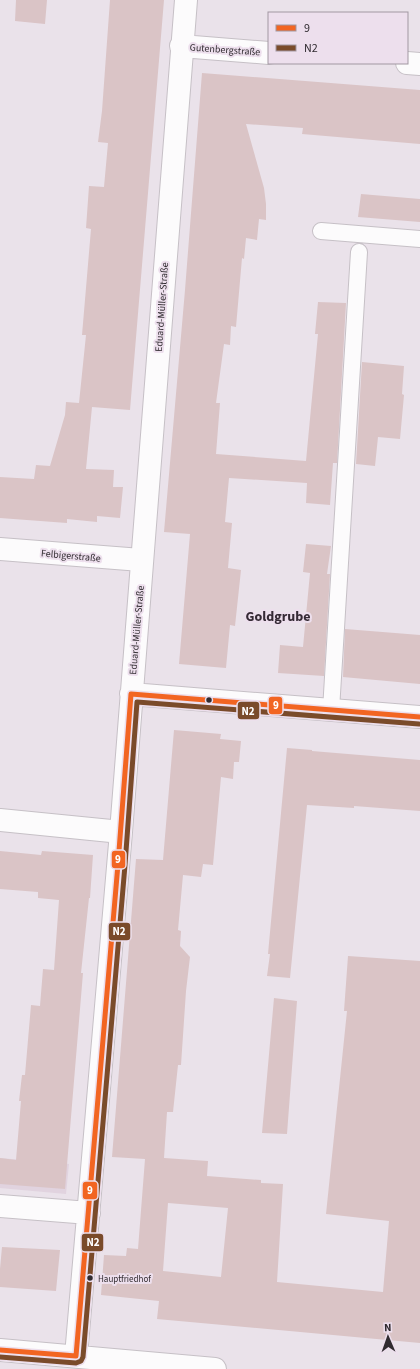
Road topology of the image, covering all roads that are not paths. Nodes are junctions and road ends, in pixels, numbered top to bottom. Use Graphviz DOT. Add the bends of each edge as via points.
graph roads {
  1 [pos="186,0"];
  2 [pos="181,46"];
  3 [pos="268,52"];
  4 [pos="408,63"];
  5 [pos="420,64"];
  6 [pos="321,231"];
  7 [pos="420,239"];
  8 [pos="360,252"];
  9 [pos="0,549"];
  10 [pos="141,560"];
  11 [pos="131,694"];
  12 [pos="331,710"];
  13 [pos="420,717"];
  14 [pos="0,820"];
  15 [pos="121,832"];
  16 [pos="0,1206"];
  17 [pos="89,1213"];
  18 [pos="0,1350"];
  19 [pos="76,1356"];
  20 [pos="215,1369"];
  1 -- 2 [label="street, Eduard-Müller-Straße"];
  2 -- 3 [label="street, Gutenbergstraße"];
  2 -- 10 [label="street, Eduard-Müller-Straße"];
  4 -- 5 [label="street"];
  6 -- 7 [label="lane"];
  8 -- 12 [label="lane"];
  9 -- 10 [label="street, Felbigerstraße"];
  10 -- 11 [label="street, Eduard-Müller-Straße"];
  11 -- 12 [label="street"];
  11 -- 15 [label="street, Eduard-Müller-Straße"];
  12 -- 13 [label="street"];
  14 -- 15 [label="street"];
  15 -- 17 [label="street, Eduard-Müller-Straße"];
  16 -- 17 [label="street"];
  17 -- 19 [label="street, Eduard-Müller-Straße"];
  18 -- 19 [label="street"];
  19 -- 20 [label="street"];
}
